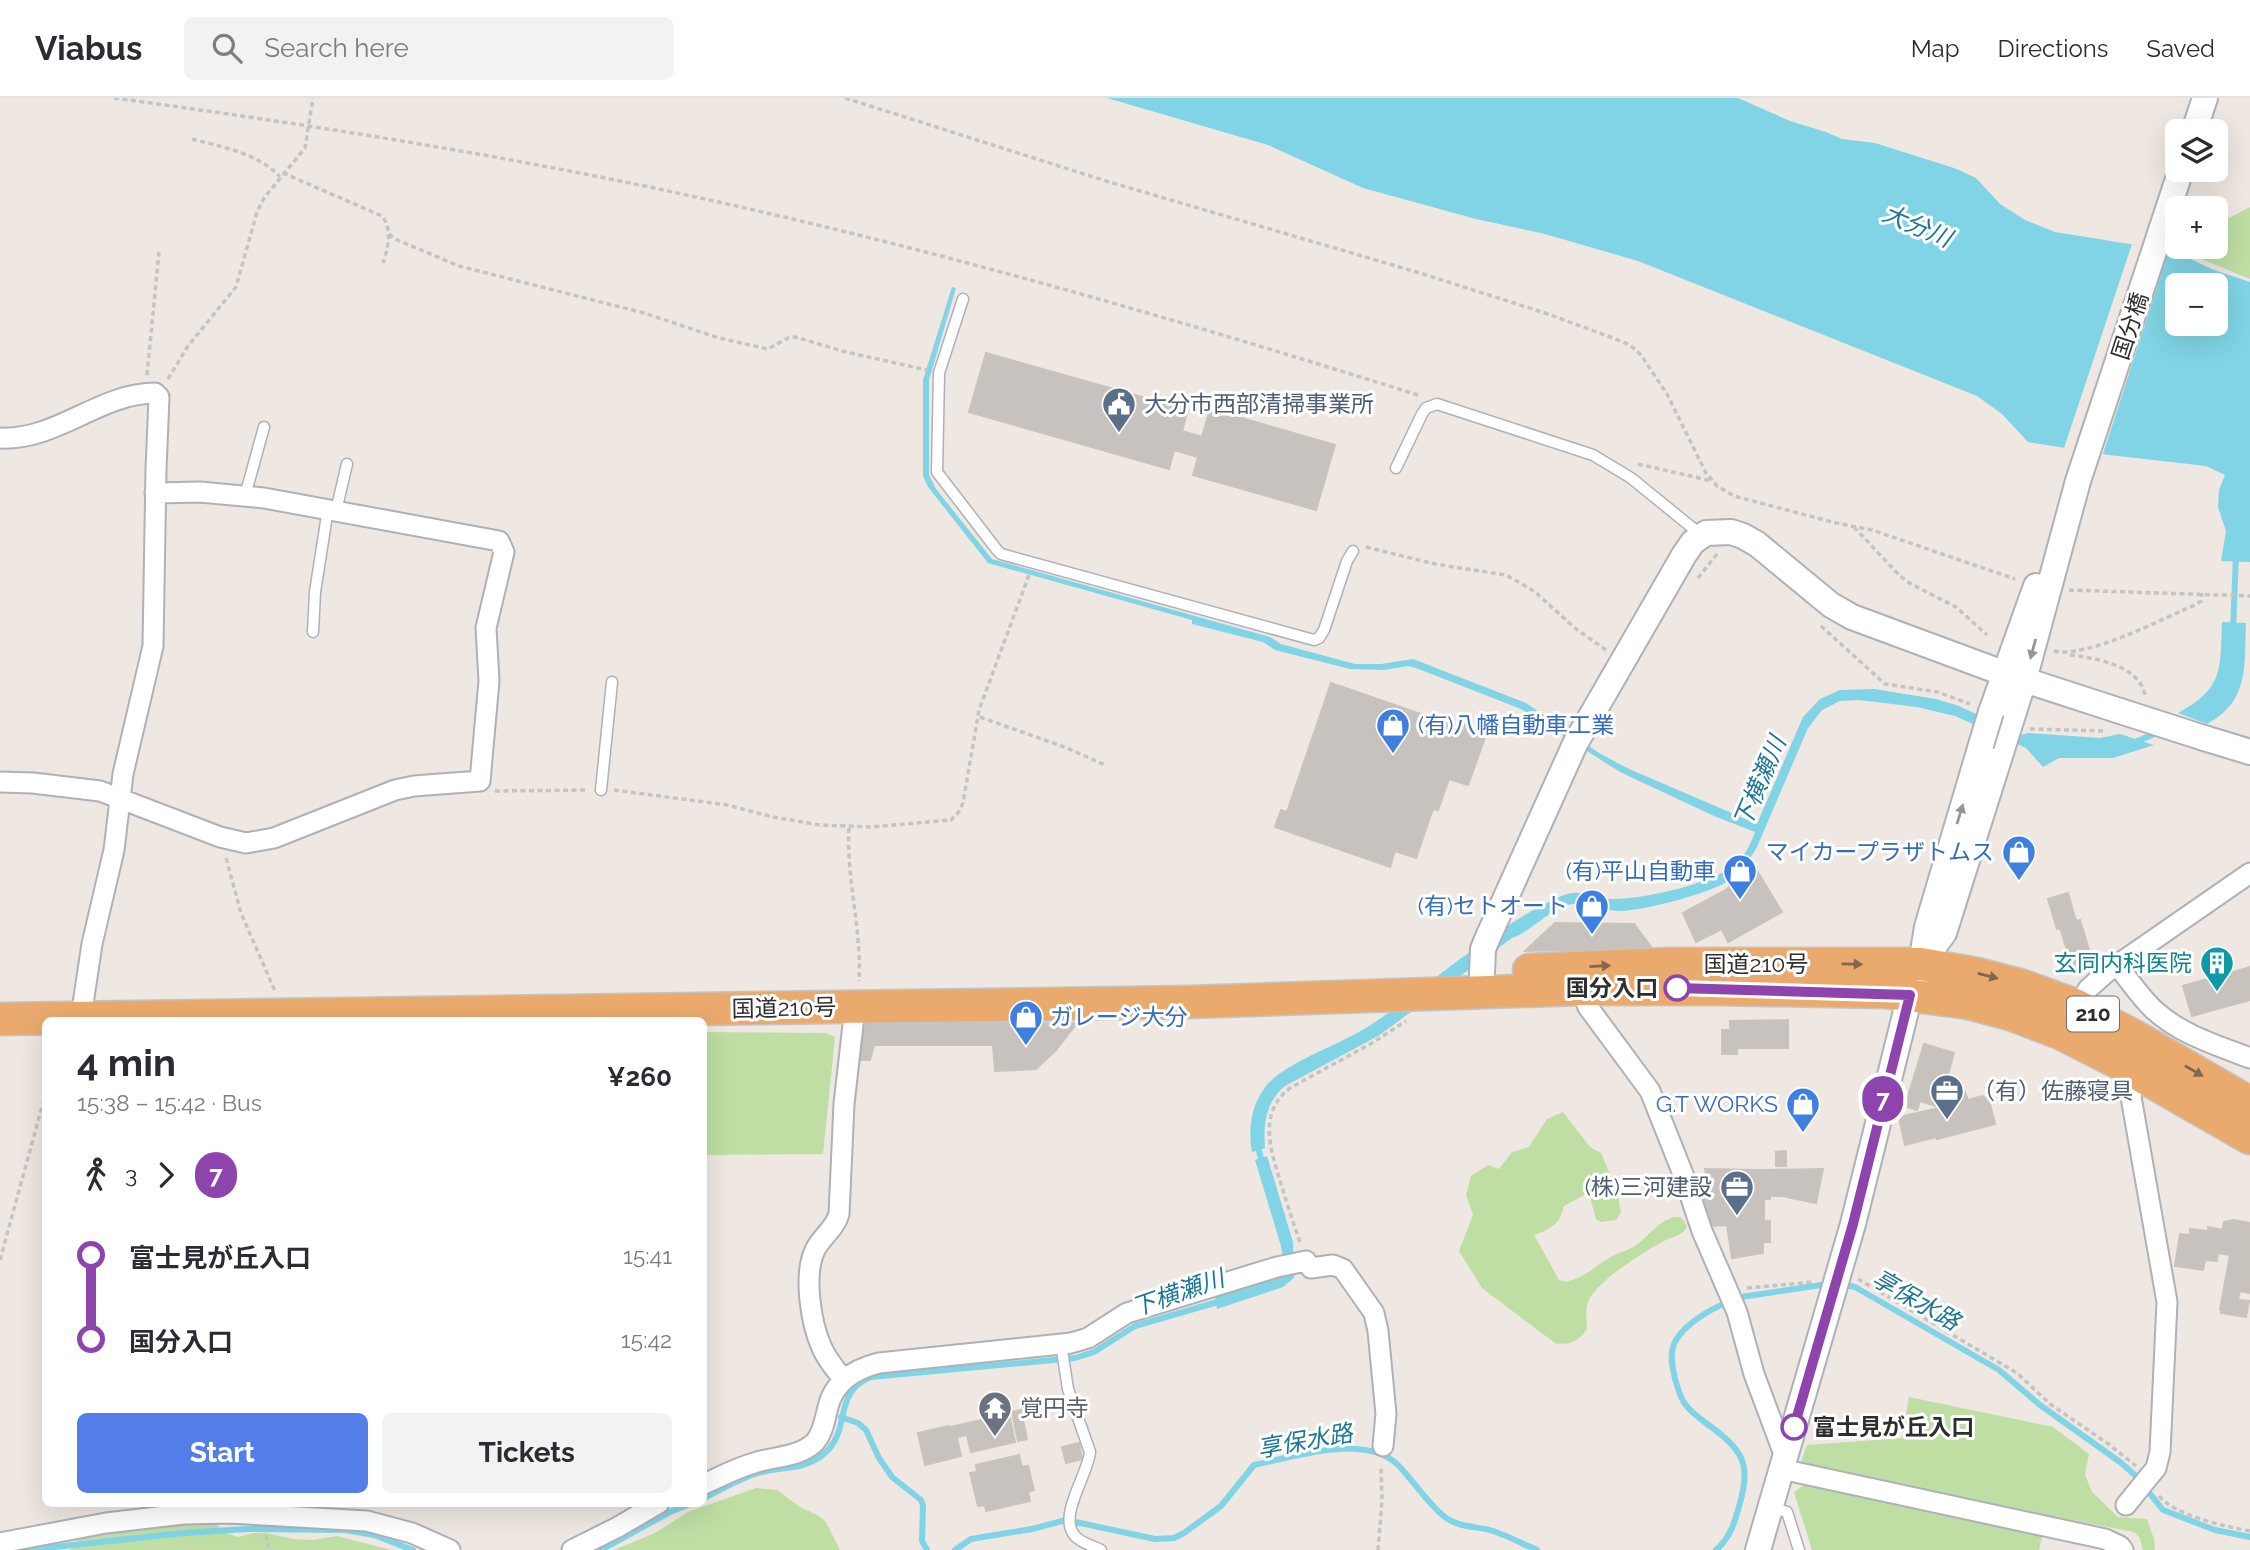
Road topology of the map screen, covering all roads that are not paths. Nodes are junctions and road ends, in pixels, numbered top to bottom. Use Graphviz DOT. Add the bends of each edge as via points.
graph roads {
  1 [pos="2205,98"];
  2 [pos="2198,119"];
  3 [pos="2177,182"];
  4 [pos="963,299"];
  5 [pos="264,427"];
  6 [pos="0,438"];
  7 [pos="347,464"];
  8 [pos="1396,468"];
  9 [pos="155,494"];
  10 [pos="245,496"];
  11 [pos="332,510"];
  12 [pos="1711,542"];
  13 [pos="1353,551"];
  14 [pos="313,632"];
  15 [pos="2014,677"];
  16 [pos="612,682"];
  17 [pos="2250,752"];
  18 [pos="0,782"];
  19 [pos="601,790"];
  20 [pos="119,799"];
  21 [pos="2250,873"];
  22 [pos="1921,964"];
  23 [pos="2117,965"];
  24 [pos="1482,973"];
  25 [pos="1581,989"];
  26 [pos="1910,995"];
  27 [pos="1190,1002"];
  28 [pos="855,1007"];
  29 [pos="2078,1007"];
  30 [pos="82,1017"];
  31 [pos="42,1018"];
  32 [pos="0,1019"];
  33 [pos="2250,1058"];
  34 [pos="2136,1072"];
  35 [pos="2250,1103"];
  36 [pos="2250,1138"];
  37 [pos="1062,1344"];
  38 [pos="844,1380"];
  39 [pos="1383,1446"];
  40 [pos="1783,1463"];
  41 [pos="707,1483"];
  42 [pos="2126,1505"];
  43 [pos="652,1507"];
  44 [pos="1770,1507"];
  45 [pos="62,1540"];
  46 [pos="0,1543"];
  47 [pos="450,1550"];
  48 [pos="572,1550"];
  49 [pos="1101,1550"];
  50 [pos="1758,1550"];
  51 [pos="1799,1550"];
  52 [pos="2123,1550"];
  1 -- 2 [label="street"];
  3 -- 15 [label="street, 国分橋"];
  4 -- 13 [label="lane" via="939,373 937,472 996,551 1314,640 1324,630"];
  5 -- 10 [label="lane"];
  6 -- 9 [label="street" via="48,429 110,402 152,394 160,404"];
  7 -- 11 [label="lane"];
  8 -- 12 [label="lane" via="1422,414 1437,404 1615,466"];
  9 -- 10 [label="street"];
  9 -- 20 [label="street" via="153,646"];
  10 -- 11 [label="street"];
  11 -- 14 [label="lane" via="315,592"];
  11 -- 20 [label="street" via="502,544 486,628 489,681 480,781 395,790 265,841 246,843"];
  12 -- 15 [label="street" via="1717,531 1743,536 1852,617"];
  12 -- 24 [label="street" via="1690,546 1575,744 1488,937"];
  15 -- 17 [label="street, bridge" via="2116,720"];
  15 -- 22 [label="street, 国分橋, bridge" via="1927,927"];
  16 -- 19 [label="lane"];
  18 -- 20 [label="street" via="91,789"];
  20 -- 30 [label="street" via="114,850 92,943"];
  21 -- 23 [label="street"];
  24 -- 22 [label="highway, 国道210号 / 210, one-way" via="1669,964"];
  22 -- 26 [label="street, 国分橋"];
  22 -- 29 [label="highway, 国道210号 / 210, one-way" via="2023,986"];
  23 -- 29 [label="street" via="2088,989"];
  23 -- 33 [label="street" via="2152,1007 2172,1023"];
  24 -- 27 [label="highway, 国道210号 / 210"];
  25 -- 26 [label="highway, 国道210号 / 210"];
  25 -- 27 [label="highway, 国道210号 / 210"];
  25 -- 40 [label="street" via="1588,1007 1650,1091 1702,1231 1733,1296"];
  26 -- 34 [label="highway, 国道210号 / 210" via="2010,1014 2060,1033"];
  26 -- 40 [label="street, 国分橋" via="1853,1224"];
  27 -- 28 [label="highway, 国道210号 / 210"];
  28 -- 30 [label="highway, 国道210号 / 210"];
  28 -- 38 [label="street" via="839,1214 814,1252 809,1278 821,1346"];
  29 -- 35 [label="highway, 国道210号 / 210, one-way"];
  31 -- 32 [label="highway, 国道210号 / 210"];
  34 -- 36 [label="highway, 国道210号 / 210"];
  34 -- 42 [label="street" via="2131,1097 2167,1302 2162,1436 2156,1468"];
  37 -- 38 [label="street" via="879,1363"];
  37 -- 39 [label="street" via="1088,1338 1127,1313 1277,1267 1301,1261 1311,1268 1333,1265 1343,1269 1374,1313 1385,1402"];
  37 -- 49 [label="lane" via="1069,1389 1090,1452 1069,1512 1072,1533"];
  38 -- 41 [label="street" via="831,1396 824,1426 809,1447"];
  40 -- 44 [label="street, 国分橋"];
  40 -- 52 [label="street" via="2105,1539"];
  43 -- 48 [label="street"];
  44 -- 50 [label="street, 国分橋"];
  44 -- 51 [label="lane" via="1787,1512"];
  45 -- 46 [label="street"];
  45 -- 47 [label="street" via="184,1514 245,1514 367,1521 412,1533"];
}
